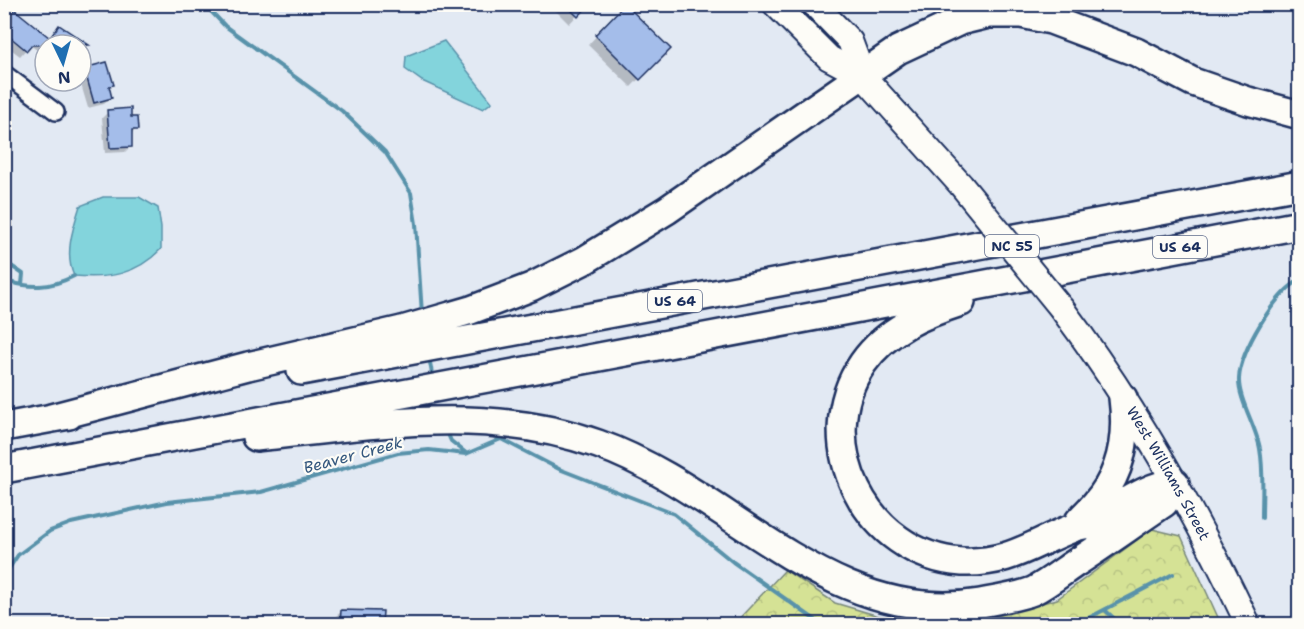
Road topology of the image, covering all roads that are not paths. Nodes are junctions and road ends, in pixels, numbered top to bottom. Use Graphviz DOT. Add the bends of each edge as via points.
graph roads {
  1 [pos="775,4"];
  2 [pos="814,4"];
  3 [pos="4,73"];
  4 [pos="863,76"];
  5 [pos="56,112"];
  6 [pos="1299,114"];
  7 [pos="1299,185"];
  8 [pos="1299,225"];
  9 [pos="1060,270"];
  10 [pos="1123,398"];
  11 [pos="51,418"];
  12 [pos="4,427"];
  13 [pos="58,459"];
  14 [pos="4,469"];
  15 [pos="1175,483"];
  16 [pos="1073,528"];
  17 [pos="1248,624"];
  1 -- 4 [label="main road, NC 55" via="829,58"];
  2 -- 4 [label="main road, NC 55" via="850,41"];
  3 -- 5 [label="street"];
  4 -- 6 [label="highway" via="898,50 960,21 988,14 1021,14 1081,29 1192,82"];
  4 -- 10 [label="main road, West Williams Street / NC 55, bridge" via="999,229 1077,329"];
  4 -- 11 [label="highway" via="667,210 585,260 531,287 402,330"];
  7 -- 11 [label="highway, US 64"];
  8 -- 9 [label="highway, US 64"];
  9 -- 13 [label="highway, US 64"];
  9 -- 16 [label="highway" via="933,311 881,342 864,362 846,398 843,454 856,492 868,512 909,546 934,556 961,562 986,561 1034,547"];
  10 -- 15 [label="main road, West Williams Street / NC 55"];
  10 -- 16 [label="highway" via="1124,441 1118,468 1109,486"];
  11 -- 12 [label="highway, US 64"];
  13 -- 14 [label="highway, US 64"];
  13 -- 15 [label="highway" via="408,421 512,422 598,444 639,461 839,582 866,594 925,607 957,607 1032,591 1164,503"];
  15 -- 16 [label="highway" via="1155,485 1089,524"];
  15 -- 17 [label="main road, West Williams Street / NC 55"];
}
